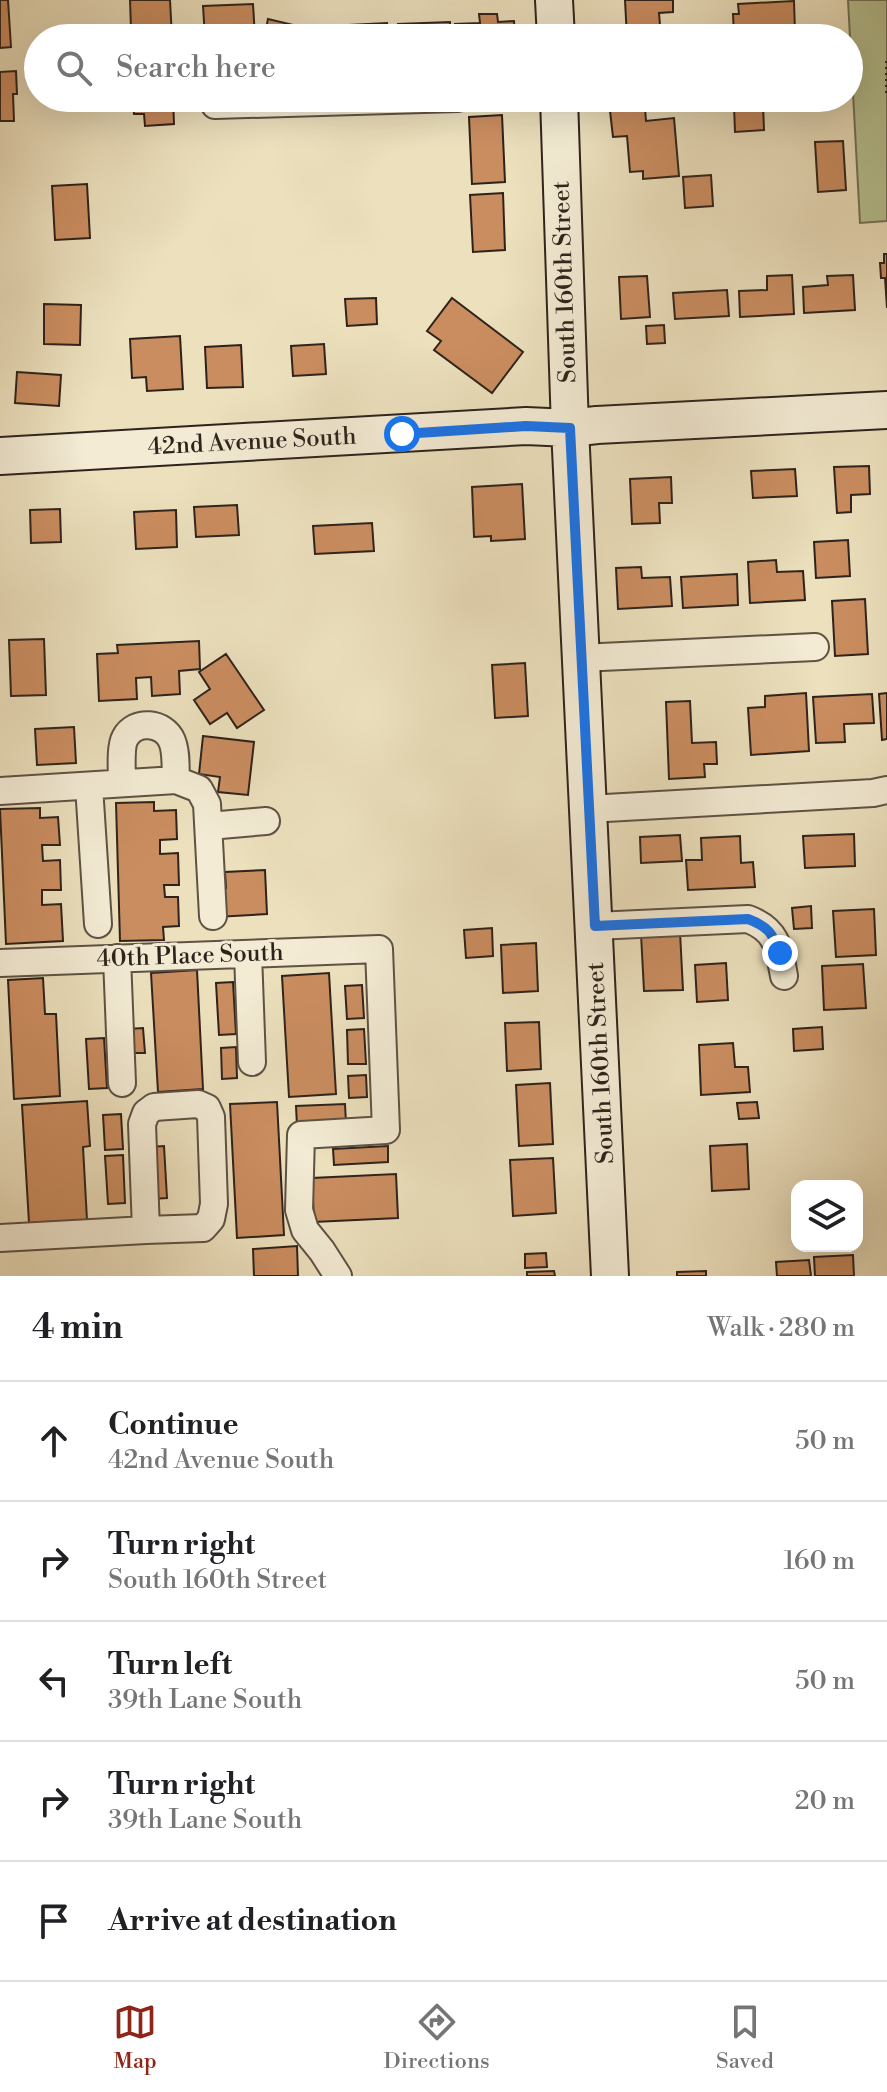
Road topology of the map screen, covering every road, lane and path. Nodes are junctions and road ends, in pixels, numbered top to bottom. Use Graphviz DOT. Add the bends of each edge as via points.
graph roads {
  1 [pos="554,0"];
  2 [pos="555,24"];
  3 [pos="887,61"];
  4 [pos="887,93"];
  5 [pos="559,112"];
  6 [pos="887,410"];
  7 [pos="570,428"];
  8 [pos="0,456"];
  9 [pos="815,647"];
  10 [pos="580,658"];
  11 [pos="122,783"];
  12 [pos="187,784"];
  13 [pos="89,786"];
  14 [pos="887,790"];
  15 [pos="0,791"];
  16 [pos="588,809"];
  17 [pos="266,821"];
  18 [pos="209,826"];
  19 [pos="213,916"];
  20 [pos="98,924"];
  21 [pos="595,926"];
  22 [pos="248,954"];
  23 [pos="117,958"];
  24 [pos="0,963"];
  25 [pos="784,976"];
  26 [pos="252,1062"];
  27 [pos="122,1083"];
  28 [pos="146,1230"];
  29 [pos="0,1238"];
  30 [pos="338,1276"];
  31 [pos="610,1276"];
  1 -- 2 [label="street"];
  3 -- 4 [label="path"];
  5 -- 7 [label="street, South 160th Street"];
  6 -- 7 [label="street, 42nd Avenue South"];
  7 -- 8 [label="street, 42nd Avenue South" via="526,426"];
  7 -- 10 [label="street, South 160th Street"];
  9 -- 10 [label="street"];
  10 -- 16 [label="street, South 160th Street"];
  11 -- 12 [label="street"];
  11 -- 12 [label="street" via="124,740 146,724 170,736"];
  11 -- 13 [label="street"];
  12 -- 18 [label="street" via="207,804"];
  13 -- 15 [label="street"];
  13 -- 20 [label="street"];
  14 -- 16 [label="street"];
  16 -- 21 [label="street, South 160th Street"];
  17 -- 18 [label="street"];
  18 -- 19 [label="street"];
  21 -- 25 [label="street" via="748,919 773,936"];
  21 -- 31 [label="street, South 160th Street"];
  22 -- 23 [label="street, 40th Place South"];
  22 -- 26 [label="street"];
  22 -- 30 [label="street, 40th Place South" via="379,949 386,1130 301,1135 299,1210 305,1230"];
  23 -- 24 [label="street, 40th Place South"];
  23 -- 27 [label="street"];
  28 -- 28 [label="street" via="203,1228 211,1219 207,1108 154,1107 146,1113"];
  28 -- 29 [label="street"];
}
